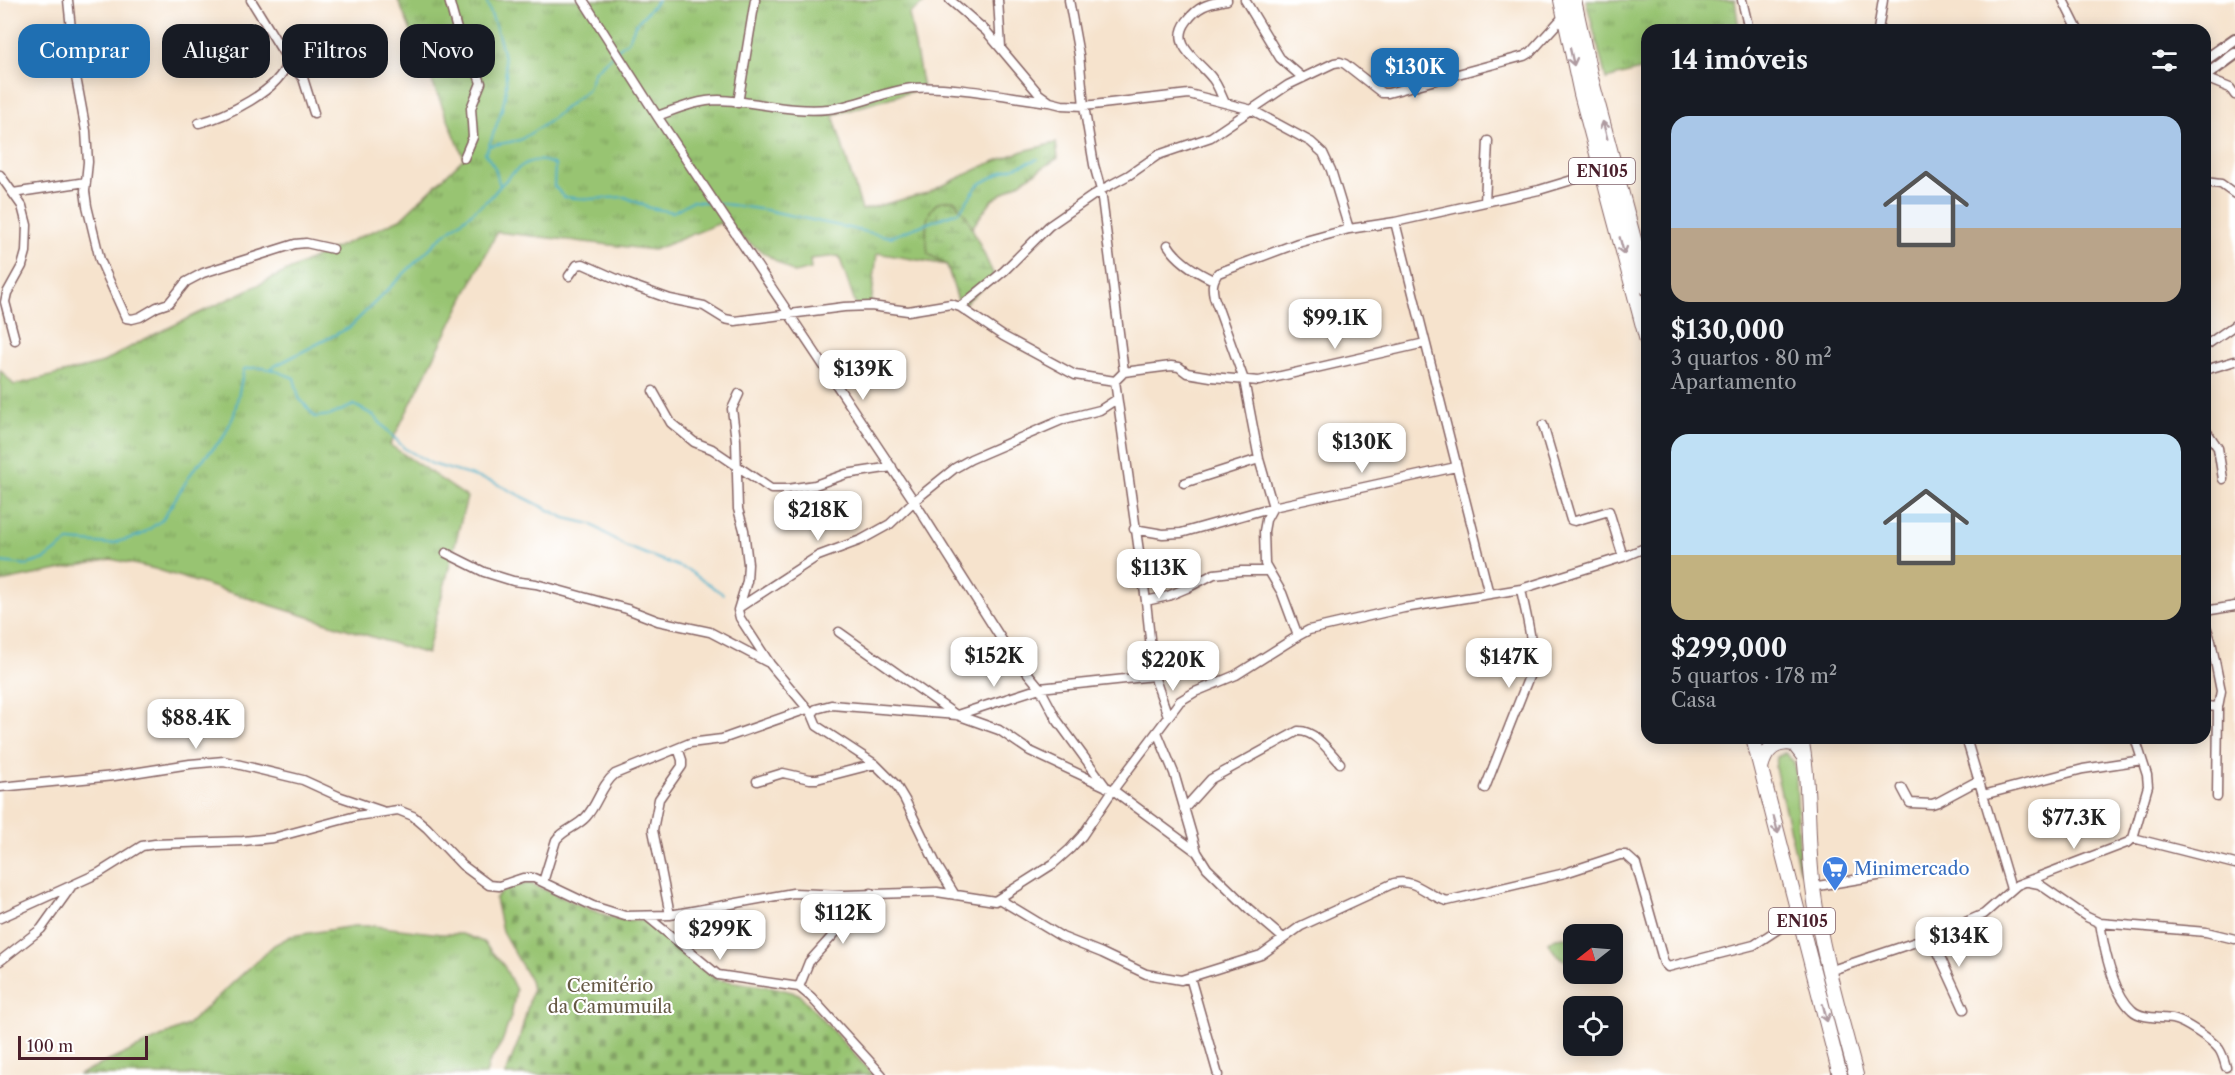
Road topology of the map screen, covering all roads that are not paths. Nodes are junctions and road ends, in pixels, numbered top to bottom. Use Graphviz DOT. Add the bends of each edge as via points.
graph roads {
  1 [pos="68,0"];
  2 [pos="251,0"];
  3 [pos="449,0"];
  4 [pos="583,0"];
  5 [pos="755,0"];
  6 [pos="950,0"];
  7 [pos="998,0"];
  8 [pos="1069,0"];
  9 [pos="1227,0"];
  10 [pos="1245,0"];
  11 [pos="1561,0"];
  12 [pos="1574,0"];
  13 [pos="1742,0"];
  14 [pos="1883,0"];
  15 [pos="2063,0"];
  16 [pos="1564,16"];
  17 [pos="1748,24"];
  18 [pos="1879,24"];
  19 [pos="2075,24"];
  20 [pos="2235,39"];
  21 [pos="1001,48"];
  22 [pos="282,50"];
  23 [pos="2235,54"];
  24 [pos="2211,56"];
  25 [pos="282,70"];
  26 [pos="2211,72"];
  27 [pos="303,78"];
  28 [pos="1303,78"];
  29 [pos="2211,80"];
  30 [pos="2235,95"];
  31 [pos="1050,102"];
  32 [pos="738,103"];
  33 [pos="1225,103"];
  34 [pos="1084,106"];
  35 [pos="1252,110"];
  36 [pos="314,113"];
  37 [pos="657,116"];
  38 [pos="199,123"];
  39 [pos="1488,141"];
  40 [pos="464,158"];
  41 [pos="1602,171"];
  42 [pos="0,176"];
  43 [pos="86,182"];
  44 [pos="2211,183"];
  45 [pos="3,186"];
  46 [pos="1101,190"];
  47 [pos="13,193"];
  48 [pos="2235,194"];
  49 [pos="1485,202"];
  50 [pos="1395,222"];
  51 [pos="1348,230"];
  52 [pos="1168,245"];
  53 [pos="333,249"];
  54 [pos="1641,266"];
  55 [pos="569,276"];
  56 [pos="1213,280"];
  57 [pos="960,307"];
  58 [pos="791,315"];
  59 [pos="1641,318"];
  60 [pos="2235,325"];
  61 [pos="15,340"];
  62 [pos="2211,342"];
  63 [pos="1425,343"];
  64 [pos="2235,361"];
  65 [pos="2211,368"];
  66 [pos="1124,372"];
  67 [pos="1244,380"];
  68 [pos="1115,381"];
  69 [pos="653,391"];
  70 [pos="739,394"];
  71 [pos="1117,399"];
  72 [pos="1543,425"];
  73 [pos="2211,438"];
  74 [pos="1259,459"];
  75 [pos="737,465"];
  76 [pos="892,467"];
  77 [pos="1456,467"];
  78 [pos="2223,479"];
  79 [pos="1184,483"];
  80 [pos="914,501"];
  81 [pos="1273,507"];
  82 [pos="1134,529"];
  83 [pos="1641,550"];
  84 [pos="446,553"];
  85 [pos="1623,557"];
  86 [pos="1268,571"];
  87 [pos="1521,589"];
  88 [pos="1490,594"];
  89 [pos="1146,601"];
  90 [pos="2235,606"];
  91 [pos="739,607"];
  92 [pos="2211,610"];
  93 [pos="839,632"];
  94 [pos="1298,636"];
  95 [pos="2211,641"];
  96 [pos="770,664"];
  97 [pos="1154,676"];
  98 [pos="1040,688"];
  99 [pos="2211,706"];
  100 [pos="2218,707"];
  101 [pos="810,712"];
  102 [pos="957,715"];
  103 [pos="1168,716"];
  104 [pos="1157,732"];
  105 [pos="1755,744"];
  106 [pos="1779,744"];
  107 [pos="1794,744"];
  108 [pos="1803,744"];
  109 [pos="1968,744"];
  110 [pos="2137,744"];
  111 [pos="678,748"];
  112 [pos="1804,757"];
  113 [pos="2142,760"];
  114 [pos="1340,763"];
  115 [pos="875,764"];
  116 [pos="1761,768"];
  117 [pos="1979,780"];
  118 [pos="757,781"];
  119 [pos="0,787"];
  120 [pos="1109,788"];
  121 [pos="1485,788"];
  122 [pos="1902,788"];
  123 [pos="1983,795"];
  124 [pos="2217,797"];
  125 [pos="1184,808"];
  126 [pos="383,811"];
  127 [pos="2133,838"];
  128 [pos="1197,852"];
  129 [pos="2235,864"];
  130 [pos="1895,873"];
  131 [pos="543,882"];
  132 [pos="2030,882"];
  133 [pos="71,886"];
  134 [pos="1812,887"];
  135 [pos="2012,889"];
  136 [pos="871,893"];
  137 [pos="955,895"];
  138 [pos="999,899"];
  139 [pos="670,915"];
  140 [pos="648,917"];
  141 [pos="1800,917"];
  142 [pos="0,918"];
  143 [pos="2100,923"];
  144 [pos="1931,937"];
  145 [pos="1283,938"];
  146 [pos="2235,939"];
  147 [pos="0,960"];
  148 [pos="1830,971"];
  149 [pos="1190,977"];
  150 [pos="799,987"];
  151 [pos="1964,1009"];
  152 [pos="2226,1067"];
  153 [pos="882,1075"];
  154 [pos="1218,1075"];
  155 [pos="1840,1075"];
  156 [pos="1856,1075"];
  1 -- 43 [label="street" via="75,76 86,131"];
  2 -- 22 [label="street"];
  3 -- 40 [label="street" via="462,48 481,83 471,108 473,137"];
  4 -- 37 [label="street"];
  5 -- 32 [label="street"];
  6 -- 21 [label="street"];
  7 -- 21 [label="street"];
  8 -- 34 [label="street"];
  9 -- 33 [label="street" via="1199,8 1180,30 1184,47 1214,80"];
  10 -- 28 [label="street" via="1280,58"];
  11 -- 16 [label="main road, EN105"];
  54 -- 12 [label="main road, EN105, one-way"];
  13 -- 17 [label="street"];
  14 -- 18 [label="street"];
  15 -- 19 [label="street"];
  16 -- 28 [label="street" via="1524,56 1388,93 1382,93 1340,62"];
  16 -- 41 [label="main road, EN105, one-way"];
  20 -- 24 [label="street"];
  21 -- 31 [label="street"];
  23 -- 26 [label="street"];
  25 -- 38 [label="street" via="262,92 228,114"];
  27 -- 36 [label="street"];
  28 -- 35 [label="street"];
  29 -- 30 [label="street" via="2230,88"];
  31 -- 32 [label="street" via="911,88 827,109"];
  31 -- 34 [label="street"];
  32 -- 37 [label="street" via="718,100 691,104"];
  33 -- 34 [label="street" via="1189,94"];
  33 -- 35 [label="street"];
  34 -- 46 [label="street"];
  35 -- 46 [label="street" via="1211,137 1158,155"];
  35 -- 51 [label="street" via="1311,142 1323,153"];
  37 -- 58 [label="street"];
  39 -- 49 [label="street"];
  41 -- 49 [label="street"];
  41 -- 59 [label="main road, EN105, one-way"];
  42 -- 45 [label="street"];
  43 -- 47 [label="street"];
  43 -- 53 [label="street" via="87,206 100,260 126,318 132,320 169,303 186,282 203,273 295,244"];
  44 -- 48 [label="street" via="2221,184"];
  45 -- 47 [label="street"];
  46 -- 57 [label="street" via="1049,226"];
  46 -- 66 [label="street"];
  47 -- 61 [label="street" via="22,206 27,225 26,252 5,302"];
  49 -- 50 [label="street"];
  50 -- 51 [label="street"];
  50 -- 63 [label="street"];
  51 -- 56 [label="street" via="1298,243 1218,273"];
  52 -- 56 [label="street" via="1173,254"];
  55 -- 58 [label="street" via="577,265 583,264 670,300 704,306 735,321"];
  56 -- 67 [label="street" via="1214,297"];
  57 -- 58 [label="street" via="951,304 908,311 880,306 844,307"];
  57 -- 68 [label="street" via="1074,375"];
  58 -- 76 [label="street"];
  60 -- 62 [label="street"];
  63 -- 67 [label="street" via="1259,381"];
  63 -- 77 [label="street"];
  64 -- 65 [label="street"];
  66 -- 67 [label="street" via="1171,366 1187,373"];
  66 -- 68 [label="street"];
  67 -- 74 [label="street"];
  68 -- 71 [label="street"];
  69 -- 75 [label="street" via="671,423 694,442"];
  70 -- 75 [label="street" via="732,409"];
  71 -- 80 [label="street" via="1100,410 1064,419 971,459"];
  71 -- 82 [label="street"];
  72 -- 85 [label="street" via="1571,519 1609,511"];
  73 -- 78 [label="street" via="2218,448"];
  74 -- 79 [label="street"];
  74 -- 81 [label="street"];
  75 -- 76 [label="street" via="771,489 815,485 846,474"];
  75 -- 91 [label="street" via="738,509 748,564"];
  76 -- 80 [label="street"];
  77 -- 81 [label="street"];
  77 -- 88 [label="street"];
  80 -- 91 [label="street" via="877,533 818,556"];
  80 -- 98 [label="street" via="1006,648"];
  81 -- 82 [label="street" via="1172,534"];
  81 -- 86 [label="street" via="1264,531"];
  82 -- 89 [label="street"];
  83 -- 85 [label="street"];
  84 -- 96 [label="street" via="513,581 710,632"];
  85 -- 87 [label="street"];
  86 -- 89 [label="street" via="1214,574 1168,596"];
  86 -- 94 [label="street" via="1282,593"];
  87 -- 88 [label="street"];
  87 -- 121 [label="street" via="1533,661"];
  88 -- 94 [label="street" via="1404,608"];
  89 -- 97 [label="street"];
  90 -- 92 [label="street"];
  91 -- 96 [label="street" via="744,626"];
  93 -- 102 [label="street"];
  94 -- 103 [label="street" via="1236,675 1180,701"];
  95 -- 100 [label="street" via="2221,692"];
  96 -- 101 [label="street"];
  97 -- 98 [label="street"];
  97 -- 103 [label="street"];
  98 -- 102 [label="street"];
  98 -- 120 [label="street" via="1058,720"];
  99 -- 100 [label="street"];
  100 -- 124 [label="street"];
  101 -- 102 [label="street" via="831,705"];
  101 -- 111 [label="street"];
  101 -- 115 [label="street" via="817,726"];
  102 -- 120 [label="street" via="999,730 1030,751"];
  103 -- 104 [label="street"];
  104 -- 120 [label="street"];
  104 -- 125 [label="street"];
  105 -- 116 [label="main road, EN105"];
  106 -- 116 [label="main road" via="1767,752"];
  107 -- 112 [label="main road"];
  108 -- 112 [label="main road, EN105"];
  109 -- 117 [label="street"];
  110 -- 113 [label="street"];
  111 -- 131 [label="street" via="608,779 584,820 556,840"];
  111 -- 139 [label="street" via="682,766 659,799 653,830"];
  112 -- 134 [label="main road, EN105"];
  113 -- 123 [label="street" via="2083,769"];
  113 -- 127 [label="street" via="2148,786"];
  114 -- 125 [label="street" via="1313,735 1298,731 1211,779"];
  115 -- 118 [label="street" via="818,779 783,773"];
  115 -- 137 [label="street" via="905,800"];
  116 -- 141 [label="main road, EN105, one-way"];
  117 -- 122 [label="street" via="1932,804 1910,803"];
  117 -- 123 [label="street"];
  119 -- 126 [label="street" via="224,761 303,780"];
  120 -- 128 [label="street"];
  120 -- 138 [label="street" via="1082,836 1070,849"];
  123 -- 135 [label="street"];
  125 -- 128 [label="street"];
  126 -- 131 [label="street" via="399,810 413,816 462,865 489,885 523,878"];
  126 -- 133 [label="street" via="273,838 142,846"];
  127 -- 129 [label="street"];
  127 -- 132 [label="street"];
  128 -- 145 [label="street" via="1207,868"];
  130 -- 134 [label="street"];
  131 -- 140 [label="street" via="594,906 625,916"];
  132 -- 135 [label="street"];
  132 -- 143 [label="street"];
  133 -- 142 [label="street"];
  133 -- 147 [label="street" via="41,928"];
  134 -- 148 [label="main road, EN105"];
  135 -- 144 [label="street" via="1984,914"];
  136 -- 137 [label="street"];
  136 -- 139 [label="street" via="778,894"];
  136 -- 150 [label="street" via="809,962"];
  137 -- 138 [label="street" via="991,902"];
  138 -- 149 [label="street" via="1062,937 1146,974 1173,980"];
  139 -- 140 [label="street"];
  140 -- 150 [label="street" via="718,975"];
  141 -- 145 [label="street" via="1754,945 1668,967 1636,864 1620,855 1565,873 1448,901 1411,882 1394,883 1300,926"];
  141 -- 155 [label="main road, EN105, one-way"];
  143 -- 146 [label="street" via="2206,932"];
  143 -- 152 [label="street" via="2111,968 2131,1010 2179,1021 2219,1049"];
  144 -- 148 [label="street"];
  144 -- 151 [label="street"];
  145 -- 149 [label="street" via="1261,955"];
  148 -- 156 [label="main road, EN105"];
  149 -- 154 [label="street"];
  150 -- 153 [label="street"];
}
